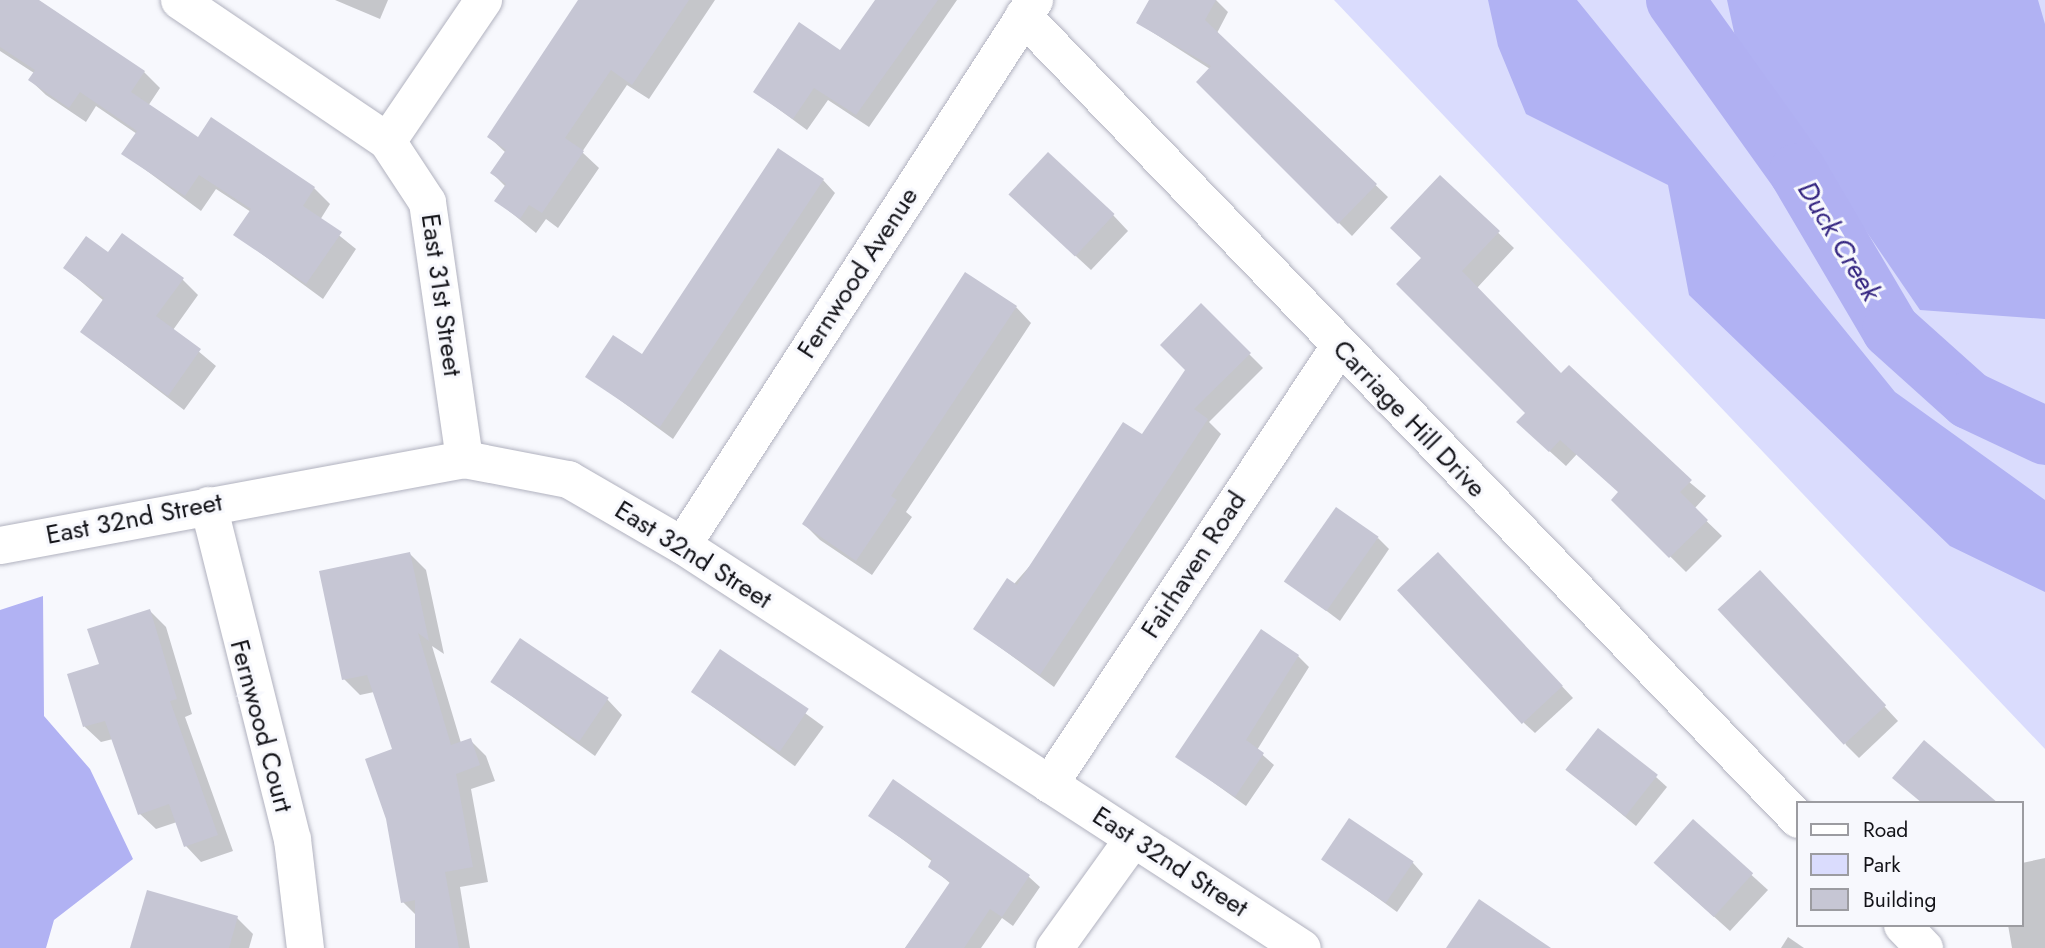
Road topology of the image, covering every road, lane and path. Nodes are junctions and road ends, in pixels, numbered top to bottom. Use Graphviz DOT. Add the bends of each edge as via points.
graph roads {
  1 [pos="179,0"];
  2 [pos="483,0"];
  3 [pos="1029,8"];
  4 [pos="387,141"];
  5 [pos="1339,346"];
  6 [pos="464,460"];
  7 [pos="208,505"];
  8 [pos="0,545"];
  9 [pos="682,545"];
  10 [pos="1049,784"];
  11 [pos="1797,818"];
  12 [pos="1133,838"];
  13 [pos="1904,927"];
  14 [pos="305,948"];
  15 [pos="1054,948"];
  16 [pos="1302,948"];
  17 [pos="1924,948"];
  1 -- 4 [label="street, East 31st Street"];
  2 -- 4 [label="street"];
  3 -- 5 [label="street, Carriage Hill Drive"];
  3 -- 9 [label="street, Fernwood Avenue"];
  4 -- 6 [label="street, East 31st Street" via="427,202"];
  5 -- 10 [label="street, Fairhaven Road"];
  5 -- 11 [label="street, Carriage Hill Drive"];
  6 -- 7 [label="street, East 32nd Street"];
  6 -- 9 [label="street, East 32nd Street" via="568,479"];
  7 -- 8 [label="street, East 32nd Street"];
  7 -- 14 [label="street, Fernwood Court" via="292,839"];
  9 -- 10 [label="street, East 32nd Street"];
  10 -- 12 [label="street, East 32nd Street"];
  12 -- 15 [label="street"];
  12 -- 16 [label="street, East 32nd Street"];
  13 -- 17 [label="street"];
}
